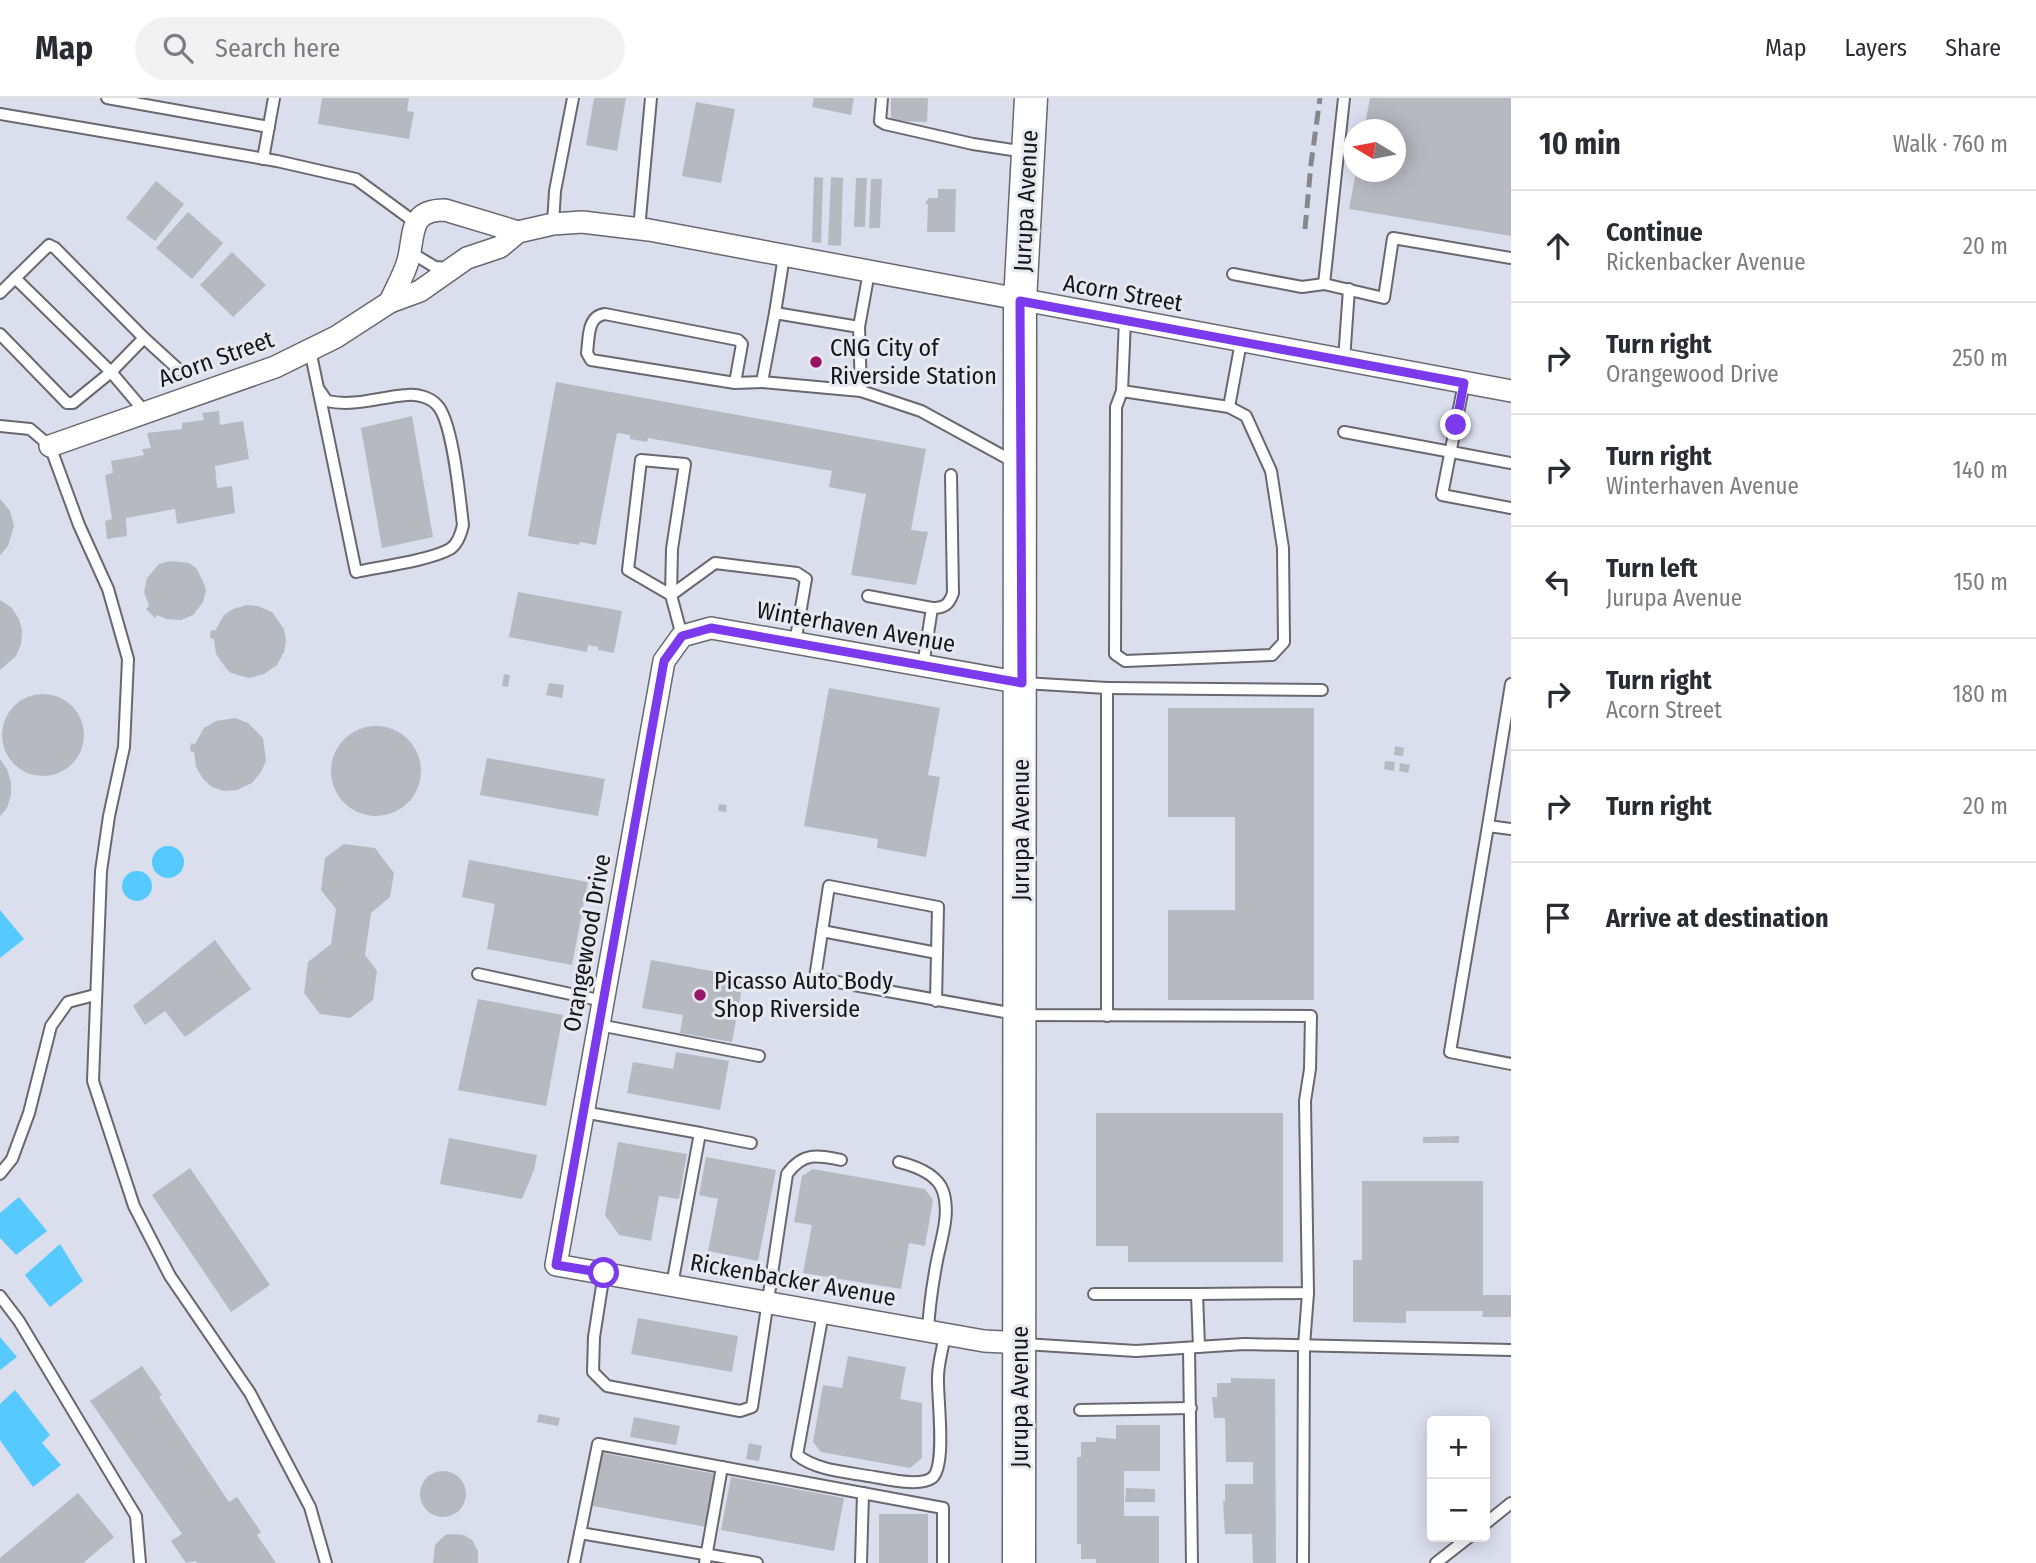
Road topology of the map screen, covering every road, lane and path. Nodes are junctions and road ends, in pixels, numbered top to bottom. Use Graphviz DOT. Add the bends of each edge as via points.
graph roads {
  1 [pos="107,98"];
  2 [pos="274,98"];
  3 [pos="573,98"];
  4 [pos="651,98"];
  5 [pos="882,98"];
  6 [pos="1031,98"];
  7 [pos="1344,98"];
  8 [pos="0,114"];
  9 [pos="269,127"];
  10 [pos="1028,152"];
  11 [pos="263,159"];
  12 [pos="416,223"];
  13 [pos="553,224"];
  14 [pos="639,229"];
  15 [pos="519,232"];
  16 [pos="410,252"];
  17 [pos="784,256"];
  18 [pos="1511,258"];
  19 [pos="450,269"];
  20 [pos="869,272"];
  21 [pos="1233,274"];
  22 [pos="15,278"];
  23 [pos="1324,284"];
  24 [pos="1349,289"];
  25 [pos="0,293"];
  26 [pos="1020,301"];
  27 [pos="390,302"];
  28 [pos="775,313"];
  29 [pos="1125,320"];
  30 [pos="859,327"];
  31 [pos="0,334"];
  32 [pos="144,338"];
  33 [pos="1241,342"];
  34 [pos="310,350"];
  35 [pos="1344,360"];
  36 [pos="179,370"];
  37 [pos="111,372"];
  38 [pos="762,382"];
  39 [pos="735,383"];
  40 [pos="1464,383"];
  41 [pos="318,388"];
  42 [pos="860,390"];
  43 [pos="1122,391"];
  44 [pos="1511,391"];
  45 [pos="1229,407"];
  46 [pos="145,412"];
  47 [pos="0,426"];
  48 [pos="1344,432"];
  49 [pos="50,446"];
  50 [pos="1450,452"];
  51 [pos="1511,463"];
  52 [pos="1021,466"];
  53 [pos="951,475"];
  54 [pos="1511,508"];
  55 [pos="671,594"];
  56 [pos="868,596"];
  57 [pos="932,608"];
  58 [pos="682,636"];
  59 [pos="795,643"];
  60 [pos="923,666"];
  61 [pos="1022,683"];
  62 [pos="1511,684"];
  63 [pos="1107,688"];
  64 [pos="1322,690"];
  65 [pos="1488,825"];
  66 [pos="1511,830"];
  67 [pos="822,931"];
  68 [pos="937,953"];
  69 [pos="478,974"];
  70 [pos="95,995"];
  71 [pos="603,1001"];
  72 [pos="936,1001"];
  73 [pos="1021,1015"];
  74 [pos="1107,1016"];
  75 [pos="599,1025"];
  76 [pos="759,1056"];
  77 [pos="1511,1063"];
  78 [pos="583,1112"];
  79 [pos="700,1133"];
  80 [pos="751,1143"];
  81 [pos="841,1160"];
  82 [pos="900,1162"];
  83 [pos="0,1174"];
  84 [pos="556,1265"];
  85 [pos="604,1273"];
  86 [pos="672,1285"];
  87 [pos="1308,1293"];
  88 [pos="1094,1294"];
  89 [pos="1197,1294"];
  90 [pos="0,1296"];
  91 [pos="768,1303"];
  92 [pos="823,1312"];
  93 [pos="937,1333"];
  94 [pos="1021,1343"];
  95 [pos="1304,1346"];
  96 [pos="1194,1348"];
  97 [pos="1511,1350"];
  98 [pos="1191,1408"];
  99 [pos="1080,1410"];
  100 [pos="722,1467"];
  101 [pos="863,1493"];
  102 [pos="1511,1503"];
  103 [pos="1490,1520"];
  104 [pos="580,1533"];
  105 [pos="1463,1542"];
  106 [pos="706,1559"];
  107 [pos="141,1563"];
  108 [pos="326,1563"];
  109 [pos="574,1563"];
  110 [pos="757,1563"];
  111 [pos="861,1563"];
  112 [pos="943,1563"];
  113 [pos="1019,1563"];
  114 [pos="1192,1563"];
  115 [pos="1303,1563"];
  116 [pos="1436,1563"];
  1 -- 9 [label="lane"];
  2 -- 9 [label="lane"];
  3 -- 13 [label="lane"];
  4 -- 14 [label="lane"];
  5 -- 10 [label="lane" via="880,121 885,124"];
  6 -- 10 [label="main road, Jurupa Avenue"];
  7 -- 23 [label="lane"];
  8 -- 11 [label="lane"];
  9 -- 11 [label="lane"];
  10 -- 26 [label="main road, Jurupa Avenue"];
  11 -- 12 [label="lane" via="356,179"];
  12 -- 15 [label="street, Acorn Street" via="433,210 445,210"];
  12 -- 16 [label="street"];
  13 -- 14 [label="street, Acorn Street" via="582,222"];
  13 -- 15 [label="street, Acorn Street"];
  14 -- 17 [label="street, Acorn Street"];
  15 -- 19 [label="street, Acorn Street" via="500,247"];
  16 -- 19 [label="lane" via="435,267"];
  16 -- 27 [label="street"];
  17 -- 20 [label="street, Acorn Street"];
  17 -- 28 [label="lane"];
  18 -- 24 [label="lane" via="1393,238 1384,298"];
  19 -- 27 [label="street, Acorn Street" via="420,291"];
  20 -- 26 [label="street, Acorn Street"];
  20 -- 30 [label="lane"];
  21 -- 23 [label="lane" via="1302,287"];
  22 -- 25 [label="lane"];
  22 -- 32 [label="lane" via="49,245"];
  22 -- 37 [label="lane"];
  23 -- 24 [label="lane"];
  24 -- 35 [label="lane"];
  26 -- 29 [label="street, Acorn Street"];
  26 -- 52 [label="main road, Jurupa Avenue"];
  27 -- 34 [label="street, Acorn Street"];
  28 -- 30 [label="lane"];
  28 -- 38 [label="lane"];
  29 -- 33 [label="street, Acorn Street"];
  29 -- 43 [label="lane"];
  30 -- 42 [label="lane"];
  31 -- 37 [label="lane" via="66,403 78,400"];
  32 -- 36 [label="lane"];
  32 -- 37 [label="lane"];
  33 -- 35 [label="street, Acorn Street"];
  33 -- 45 [label="lane"];
  34 -- 41 [label="lane"];
  34 -- 46 [label="street, Acorn Street" via="275,367"];
  35 -- 40 [label="street, Acorn Street"];
  37 -- 46 [label="lane"];
  38 -- 39 [label="lane"];
  38 -- 42 [label="lane"];
  39 -- 39 [label="lane" via="742,344 738,340 605,314 592,320 587,353 592,360"];
  40 -- 44 [label="street, Acorn Street"];
  40 -- 50 [label="lane"];
  41 -- 41 [label="lane" via="327,401 345,405 406,395 437,404 451,443 463,525 451,549 356,572"];
  42 -- 52 [label="lane" via="921,411"];
  43 -- 45 [label="lane"];
  43 -- 45 [label="lane" via="1116,407 1115,653 1125,661 1272,655 1284,642 1283,548 1271,471 1246,415"];
  46 -- 49 [label="street, Acorn Street"];
  47 -- 49 [label="lane" via="30,429"];
  48 -- 50 [label="lane"];
  49 -- 70 [label="lane" via="108,589 128,659 124,747 101,871"];
  50 -- 51 [label="lane"];
  50 -- 54 [label="lane" via="1442,495"];
  52 -- 61 [label="main road, Jurupa Avenue"];
  53 -- 57 [label="lane" via="953,593 949,603"];
  55 -- 55 [label="lane" via="672,549 685,464 641,460 628,570"];
  55 -- 58 [label="lane"];
  55 -- 59 [label="lane" via="715,562 797,573 806,579"];
  56 -- 57 [label="lane"];
  57 -- 60 [label="lane"];
  58 -- 59 [label="street, Winterhaven Avenue" via="711,628"];
  58 -- 71 [label="street, Orangewood Drive" via="664,661"];
  59 -- 60 [label="street, Winterhaven Avenue"];
  60 -- 61 [label="street, Winterhaven Avenue"];
  61 -- 63 [label="lane"];
  61 -- 73 [label="main road, Jurupa Avenue"];
  62 -- 65 [label="lane"];
  63 -- 64 [label="lane"];
  63 -- 74 [label="lane"];
  65 -- 66 [label="lane"];
  65 -- 77 [label="lane" via="1450,1052"];
  67 -- 68 [label="lane"];
  67 -- 68 [label="lane" via="830,886 938,907"];
  67 -- 72 [label="lane" via="815,978"];
  68 -- 72 [label="lane"];
  69 -- 71 [label="lane"];
  70 -- 83 [label="lane" via="68,1002 51,1026 29,1113 12,1159"];
  70 -- 108 [label="lane" via="93,1081 134,1206 170,1276 250,1393 310,1507"];
  71 -- 75 [label="street, Orangewood Drive"];
  72 -- 73 [label="lane"];
  73 -- 74 [label="lane"];
  73 -- 94 [label="main road, Jurupa Avenue"];
  74 -- 87 [label="lane" via="1311,1016 1305,1101"];
  75 -- 76 [label="lane"];
  75 -- 78 [label="street, Orangewood Drive"];
  78 -- 79 [label="lane"];
  78 -- 84 [label="street, Orangewood Drive"];
  79 -- 80 [label="lane"];
  79 -- 86 [label="lane"];
  81 -- 91 [label="lane" via="814,1155 787,1174"];
  82 -- 93 [label="lane" via="918,1168 942,1189 946,1210 936,1265"];
  84 -- 85 [label="street, Rickenbacker Avenue"];
  85 -- 86 [label="street, Rickenbacker Avenue"];
  85 -- 91 [label="lane" via="593,1372 607,1386 740,1411 752,1407"];
  86 -- 91 [label="street, Rickenbacker Avenue"];
  87 -- 89 [label="lane"];
  87 -- 95 [label="lane"];
  88 -- 89 [label="lane"];
  89 -- 96 [label="lane"];
  90 -- 107 [label="lane" via="136,1516"];
  91 -- 92 [label="street, Rickenbacker Avenue"];
  92 -- 93 [label="street, Rickenbacker Avenue"];
  92 -- 93 [label="lane" via="797,1455 808,1464 850,1473 906,1482 935,1475 939,1457"];
  93 -- 94 [label="street, Rickenbacker Avenue"];
  94 -- 96 [label="lane" via="1136,1351"];
  94 -- 113 [label="main road, Jurupa Avenue"];
  95 -- 96 [label="lane"];
  95 -- 97 [label="lane"];
  95 -- 115 [label="lane"];
  96 -- 98 [label="lane"];
  98 -- 99 [label="lane"];
  98 -- 114 [label="lane"];
  100 -- 101 [label="lane"];
  100 -- 104 [label="lane" via="598,1444"];
  100 -- 106 [label="lane"];
  101 -- 111 [label="lane"];
  101 -- 112 [label="lane" via="943,1508"];
  102 -- 103 [label="lane"];
  104 -- 106 [label="lane"];
  104 -- 109 [label="lane"];
  105 -- 116 [label="lane"];
  106 -- 110 [label="lane"];
}
